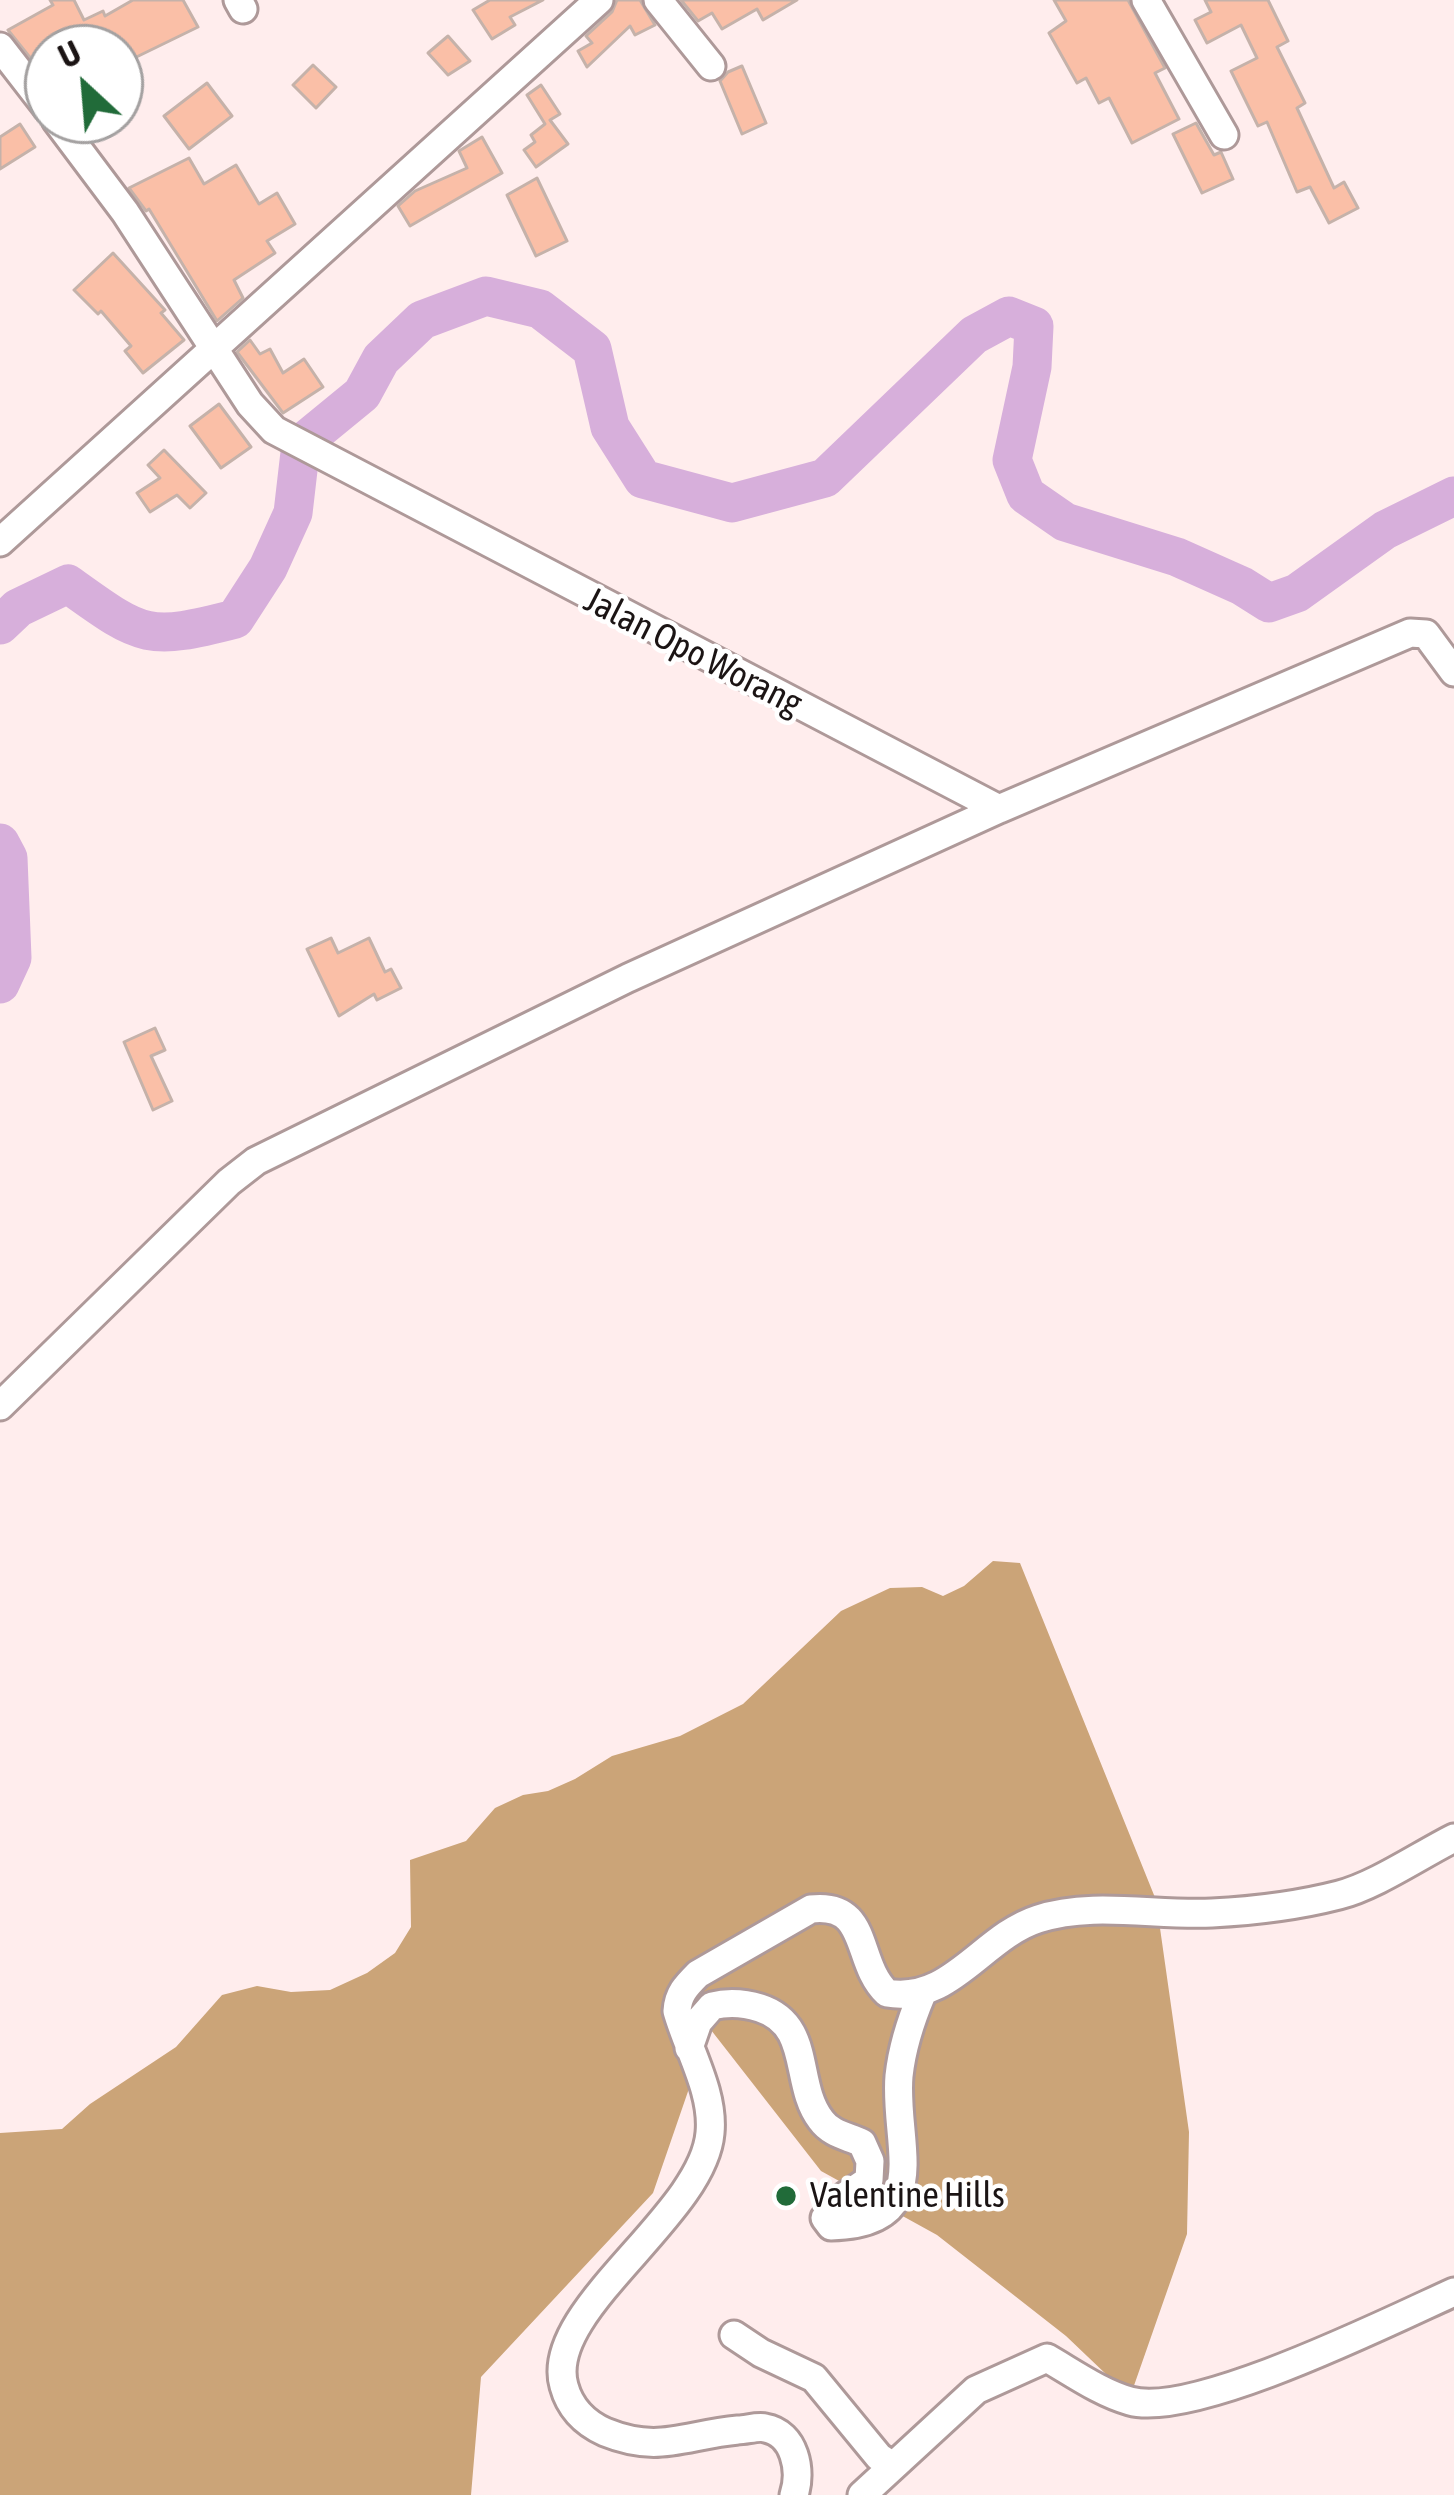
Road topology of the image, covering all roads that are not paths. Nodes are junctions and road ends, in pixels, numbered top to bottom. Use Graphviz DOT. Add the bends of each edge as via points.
graph roads {
  1 [pos="599,0"];
  2 [pos="658,0"];
  3 [pos="1146,0"];
  4 [pos="0,47"];
  5 [pos="711,66"];
  6 [pos="24,78"];
  7 [pos="1224,135"];
  8 [pos="73,144"];
  9 [pos="216,346"];
  10 [pos="0,542"];
  11 [pos="1454,672"];
  12 [pos="999,809"];
  13 [pos="0,1406"];
  14 [pos="1454,1838"];
  15 [pos="922,1994"];
  16 [pos="689,2048"];
  17 [pos="1454,2292"];
  18 [pos="734,2335"];
  19 [pos="893,2466"];
  20 [pos="794,2495"];
  21 [pos="862,2495"];
  1 -- 9 [label="street"];
  2 -- 5 [label="street"];
  3 -- 7 [label="street"];
  4 -- 6 [label="street"];
  8 -- 9 [label="street, Jalan Opo Worang"];
  9 -- 10 [label="street"];
  9 -- 12 [label="street, Jalan Opo Worang" via="274,430"];
  11 -- 12 [label="street" via="1426,634 1410,633"];
  12 -- 13 [label="street" via="628,978 256,1161"];
  14 -- 15 [label="street" via="1343,1894 1214,1913 1045,1916 1000,1937"];
  15 -- 16 [label="street" via="887,1993 849,1917 811,1909 686,1985 677,2011"];
  15 -- 16 [label="street" via="899,2075 904,2184 892,2203 851,2225 830,2226 825,2218 869,2180 870,2161 862,2143 829,2130 816,2115 780,2017 734,2003 712,2006"];
  16 -- 20 [label="street" via="711,2128 701,2167 576,2327 565,2344 562,2380 592,2426 636,2444 765,2428 791,2448"];
  17 -- 19 [label="street" via="1338,2345 1170,2403 1132,2402 1047,2358 976,2390"];
  18 -- 19 [label="street" via="814,2378"];
  19 -- 21 [label="street"];
}
